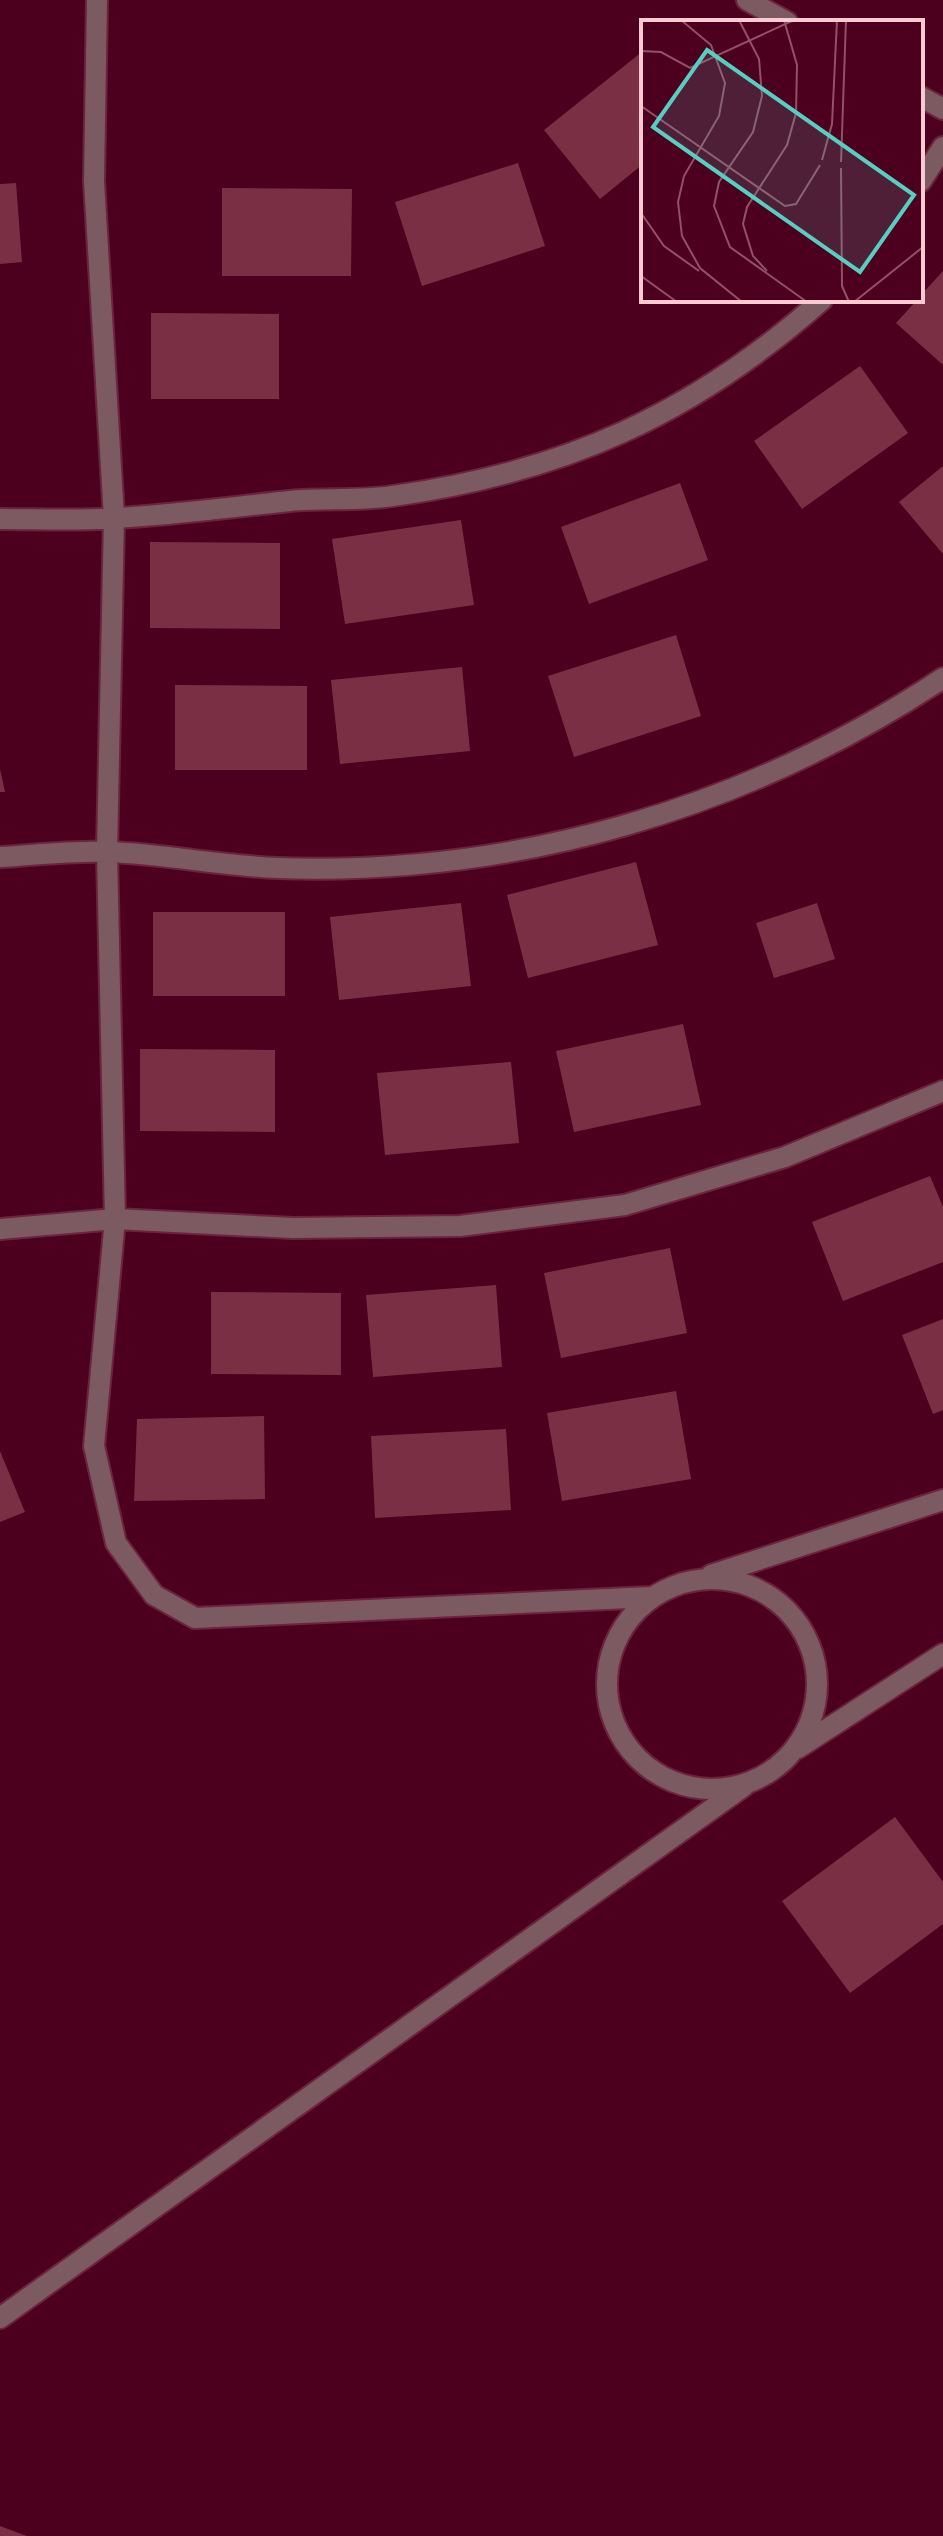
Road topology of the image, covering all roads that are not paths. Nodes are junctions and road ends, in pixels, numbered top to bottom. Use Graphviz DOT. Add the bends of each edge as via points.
graph roads {
  1 [pos="97,0"];
  2 [pos="747,0"];
  3 [pos="783,20"];
  4 [pos="923,98"];
  5 [pos="943,109"];
  6 [pos="943,147"];
  7 [pos="923,178"];
  8 [pos="820,302"];
  9 [pos="114,518"];
  10 [pos="0,519"];
  11 [pos="943,678"];
  12 [pos="107,852"];
  13 [pos="0,857"];
  14 [pos="943,1091"];
  15 [pos="115,1219"];
  16 [pos="0,1229"];
  17 [pos="943,1500"];
  18 [pos="697,1579"];
  19 [pos="651,1597"];
  20 [pos="943,1654"];
  21 [pos="798,1748"];
  22 [pos="744,1786"];
  23 [pos="0,2318"];
  1 -- 9 [label="street" via="94,181"];
  2 -- 3 [label="street"];
  4 -- 5 [label="street"];
  6 -- 7 [label="street"];
  8 -- 9 [label="street" via="705,390 631,430 553,462 472,484 389,497"];
  9 -- 10 [label="street"];
  9 -- 12 [label="street"];
  11 -- 12 [label="street" via="883,718 770,775 652,819 529,850 403,866 277,868"];
  12 -- 13 [label="street"];
  12 -- 15 [label="street"];
  14 -- 15 [label="street" via="785,1157 625,1205 460,1226 293,1228"];
  15 -- 16 [label="street"];
  15 -- 19 [label="street" via="94,1446 116,1543 154,1595 195,1618"];
  17 -- 18 [label="street"];
  18 -- 19 [label="street"];
  18 -- 21 [label="street" via="732,1580 766,1592 793,1615 811,1646 819,1681 814,1716"];
  19 -- 22 [label="street" via="627,1620 612,1649 606,1682 625,1745 649,1769 678,1785 711,1790"];
  20 -- 21 [label="street"];
  21 -- 22 [label="street" via="774,1771"];
  22 -- 23 [label="street"];
}
